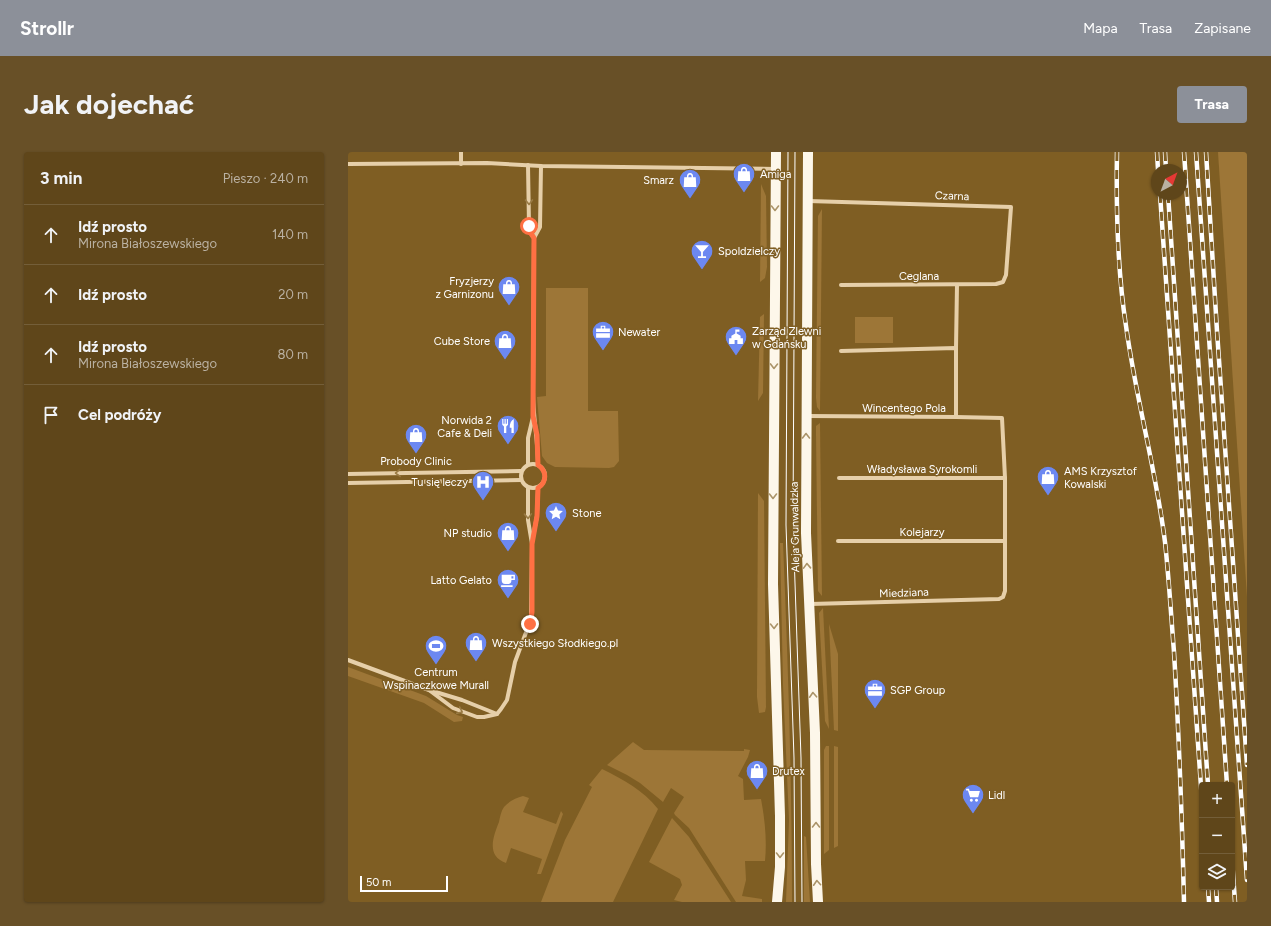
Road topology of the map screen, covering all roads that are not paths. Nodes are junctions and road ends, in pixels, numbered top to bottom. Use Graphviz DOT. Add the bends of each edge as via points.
graph roads {
  1 [pos="461,152"];
  2 [pos="776,152"];
  3 [pos="808,152"];
  4 [pos="348,164"];
  5 [pos="461,164"];
  6 [pos="528,165"];
  7 [pos="541,166"];
  8 [pos="776,169"];
  9 [pos="808,201"];
  10 [pos="534,238"];
  11 [pos="957,284"];
  12 [pos="996,284"];
  13 [pos="841,285"];
  14 [pos="956,348"];
  15 [pos="841,350"];
  16 [pos="533,416"];
  17 [pos="806,416"];
  18 [pos="956,417"];
  19 [pos="528,465"];
  20 [pos="538,465"];
  21 [pos="521,472"];
  22 [pos="382,473"];
  23 [pos="348,474"];
  24 [pos="839,478"];
  25 [pos="1005,478"];
  26 [pos="521,480"];
  27 [pos="382,482"];
  28 [pos="348,483"];
  29 [pos="528,488"];
  30 [pos="538,488"];
  31 [pos="838,541"];
  32 [pos="1005,541"];
  33 [pos="532,544"];
  34 [pos="809,604"];
  35 [pos="348,660"];
  36 [pos="429,690"];
  37 [pos="497,714"];
  38 [pos="777,902"];
  39 [pos="818,902"];
  1 -- 5 [label="street"];
  2 -- 8 [label="main road, Aleja Grunwaldzka"];
  3 -- 9 [label="main road, Aleja Grunwaldzka"];
  4 -- 5 [label="street"];
  5 -- 6 [label="street"];
  6 -- 7 [label="street"];
  6 -- 10 [label="street, one-way" via="529,226"];
  7 -- 8 [label="street"];
  7 -- 10 [label="street" via="540,227"];
  8 -- 38 [label="main road, Aleja Grunwaldzka, one-way" via="773,584 780,816"];
  9 -- 12 [label="street, Czarna" via="1011,206 1005,279"];
  9 -- 17 [label="main road, Aleja Grunwaldzka"];
  10 -- 16 [label="street"];
  11 -- 12 [label="street, Ceglana"];
  11 -- 13 [label="street, Ceglana"];
  11 -- 14 [label="street"];
  14 -- 15 [label="street"];
  14 -- 18 [label="street"];
  16 -- 19 [label="street" via="528,438"];
  16 -- 20 [label="street" via="537,435"];
  17 -- 18 [label="street, Wincentego Pola"];
  34 -- 17 [label="main road, Aleja Grunwaldzka, one-way"];
  18 -- 25 [label="street, Wincentego Pola" via="1002,418"];
  19 -- 20 [label="street"];
  19 -- 21 [label="street"];
  20 -- 30 [label="street" via="545,476"];
  21 -- 22 [label="street, one-way"];
  21 -- 26 [label="street"];
  22 -- 23 [label="street"];
  22 -- 27 [label="street"];
  24 -- 25 [label="street, Władysława Syrokomli"];
  25 -- 32 [label="street"];
  26 -- 27 [label="street"];
  26 -- 29 [label="street"];
  27 -- 28 [label="street"];
  29 -- 30 [label="street"];
  29 -- 33 [label="street, one-way" via="528,520"];
  30 -- 33 [label="street"];
  31 -- 32 [label="street, Kolejarzy"];
  32 -- 34 [label="street, Miedziana" via="1005,591 999,599"];
  33 -- 37 [label="street" via="531,619 516,662 507,700"];
  39 -- 34 [label="main road, Aleja Grunwaldzka, one-way" via="816,733"];
  35 -- 36 [label="street"];
  36 -- 37 [label="street"];
  36 -- 37 [label="street, one-way" via="454,708 469,714 484,717"];
}
